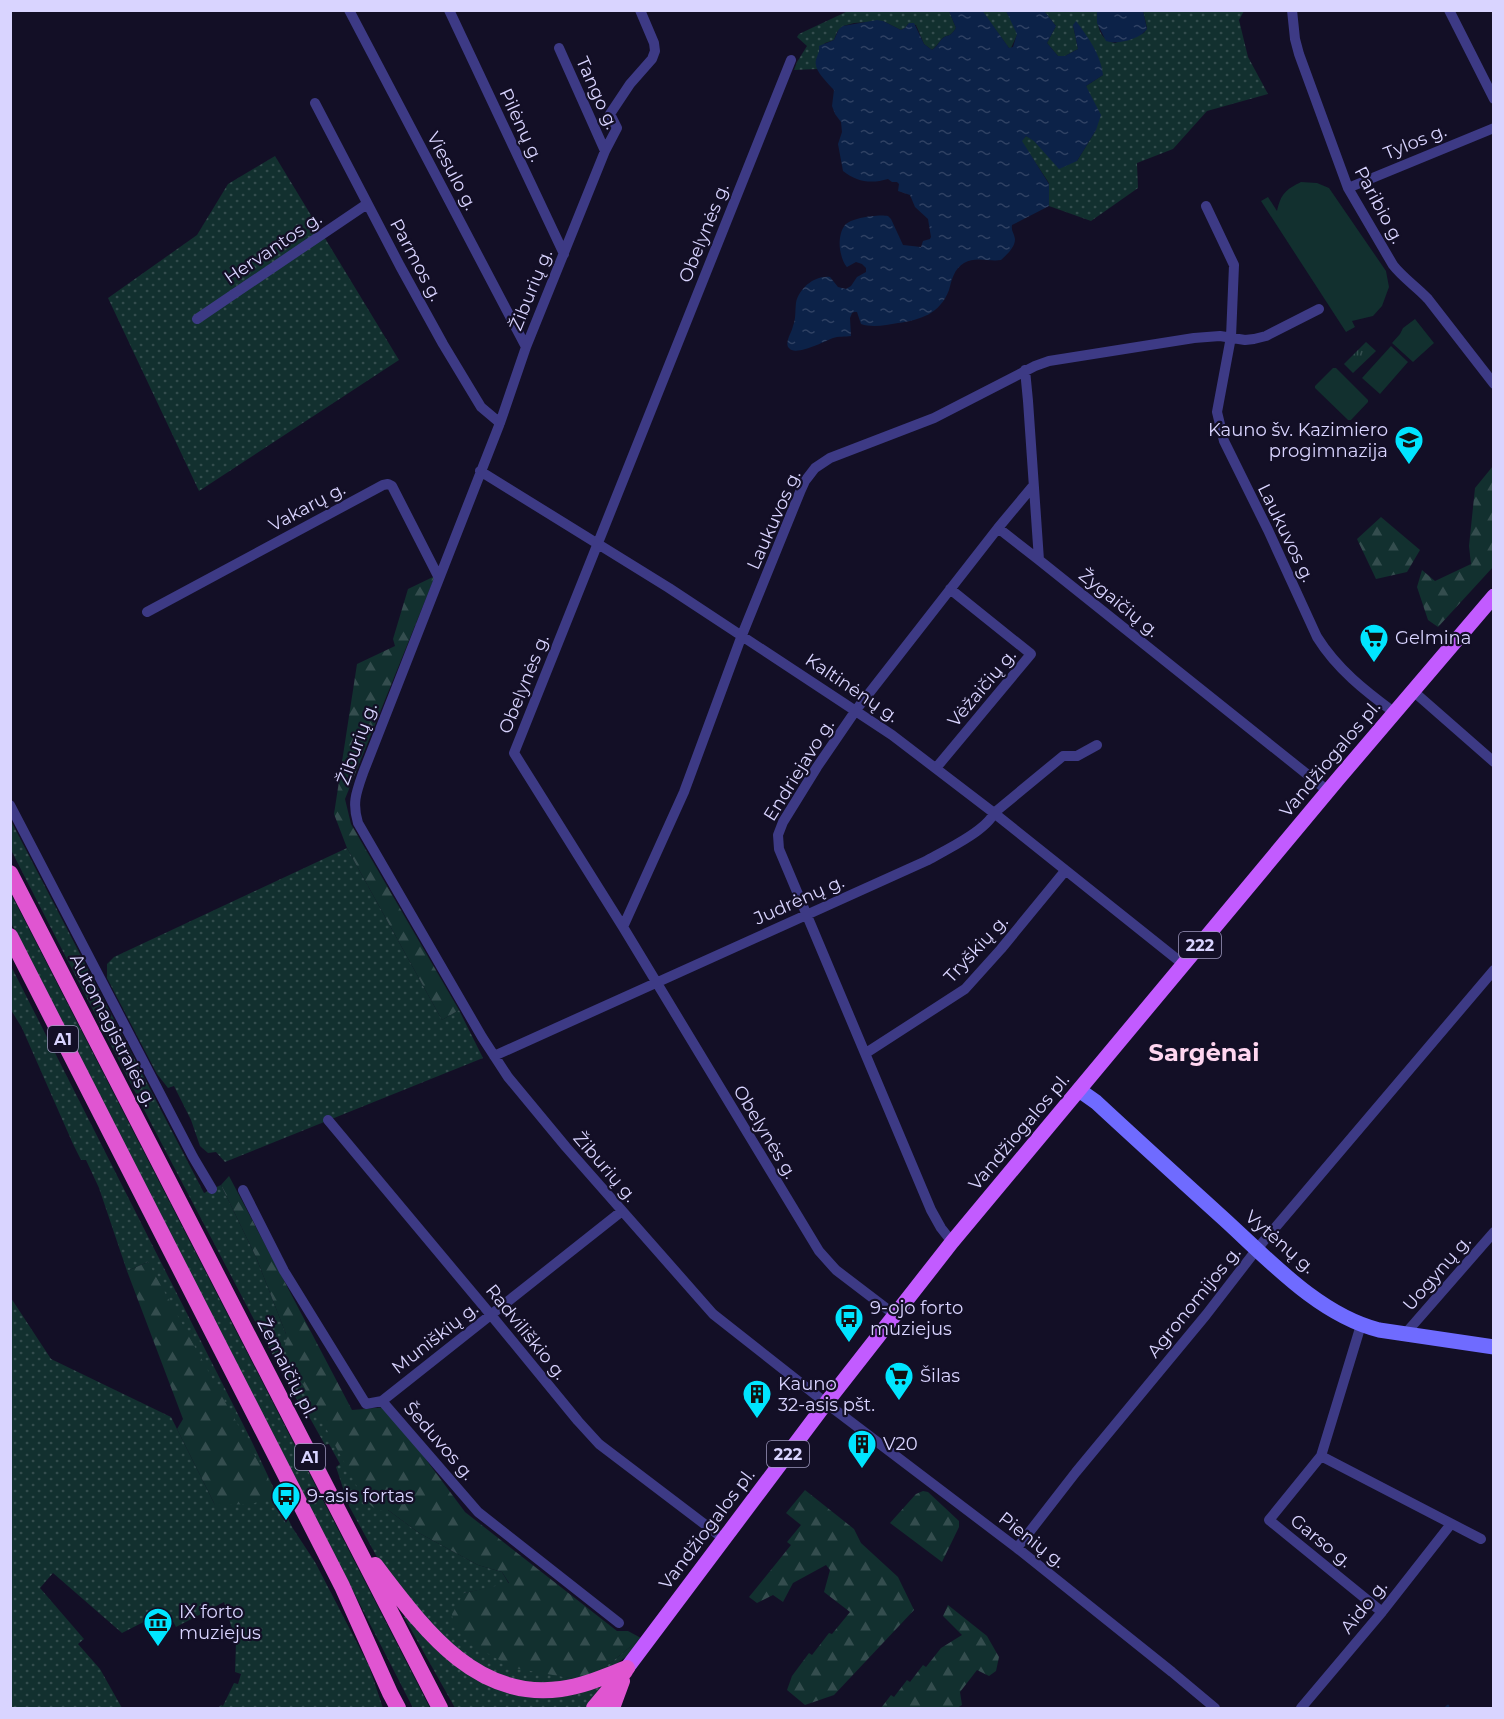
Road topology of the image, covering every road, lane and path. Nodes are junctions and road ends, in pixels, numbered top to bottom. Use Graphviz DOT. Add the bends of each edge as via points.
graph roads {
  1 [pos="349,10"];
  2 [pos="449,10"];
  3 [pos="640,10"];
  4 [pos="1292,10"];
  5 [pos="1449,10"];
  6 [pos="559,48"];
  7 [pos="791,60"];
  8 [pos="1494,99"];
  9 [pos="315,103"];
  10 [pos="1494,128"];
  11 [pos="605,151"];
  12 [pos="1348,188"];
  13 [pos="367,204"];
  14 [pos="1206,206"];
  15 [pos="564,254"];
  16 [pos="1318,309"];
  17 [pos="197,319"];
  18 [pos="1231,337"];
  19 [pos="526,347"];
  20 [pos="1024,370"];
  21 [pos="1494,384"];
  22 [pos="500,423"];
  23 [pos="480,471"];
  24 [pos="1034,486"];
  25 [pos="998,528"];
  26 [pos="599,543"];
  27 [pos="1039,560"];
  28 [pos="439,578"];
  29 [pos="950,590"];
  30 [pos="1494,596"];
  31 [pos="147,612"];
  32 [pos="742,635"];
  33 [pos="1413,691"];
  34 [pos="856,710"];
  35 [pos="1395,713"];
  36 [pos="1097,745"];
  37 [pos="1494,762"];
  38 [pos="936,768"];
  39 [pos="1328,790"];
  40 [pos="10,806"];
  41 [pos="994,813"];
  42 [pos="1065,871"];
  43 [pos="10,873"];
  44 [pos="806,915"];
  45 [pos="624,927"];
  46 [pos="10,936"];
  47 [pos="1183,964"];
  48 [pos="1494,970"];
  49 [pos="656,983"];
  50 [pos="866,1053"];
  51 [pos="494,1056"];
  52 [pos="1079,1089"];
  53 [pos="328,1120"];
  54 [pos="212,1189"];
  55 [pos="243,1190"];
  56 [pos="182,1204"];
  57 [pos="622,1211"];
  58 [pos="1494,1233"];
  59 [pos="952,1242"];
  60 [pos="1257,1249"];
  61 [pos="491,1315"];
  62 [pos="895,1315"];
  63 [pos="1361,1325"];
  64 [pos="1405,1334"];
  65 [pos="1494,1347"];
  66 [pos="382,1401"];
  67 [pos="826,1403"];
  68 [pos="1321,1456"];
  69 [pos="1451,1524"];
  70 [pos="349,1532"];
  71 [pos="724,1539"];
  72 [pos="1481,1539"];
  73 [pos="1017,1548"];
  74 [pos="1382,1612"];
  75 [pos="619,1623"];
  76 [pos="627,1668"];
  77 [pos="394,1704"];
  78 [pos="441,1708"];
  79 [pos="594,1708"];
  80 [pos="612,1708"];
  81 [pos="1215,1708"];
  82 [pos="1301,1708"];
  1 -- 19 [label="street, Viesulo g."];
  2 -- 15 [label="street, Pilėnų g."];
  3 -- 11 [label="street, Žiburių g." via="655,51 610,114 617,128"];
  4 -- 12 [label="street, Paribio g." via="1299,54"];
  5 -- 8 [label="street"];
  6 -- 11 [label="street, Tango g."];
  7 -- 26 [label="street, Obelynės g."];
  9 -- 13 [label="street, Parmos g."];
  10 -- 12 [label="street, Tylos g."];
  11 -- 15 [label="street, Žiburių g."];
  12 -- 21 [label="street, Paribio g." via="1400,275 1428,299"];
  13 -- 17 [label="street, Hervantos g."];
  13 -- 22 [label="street, Parmos g." via="481,407"];
  14 -- 18 [label="street, Laukuvos g." via="1234,265"];
  15 -- 19 [label="street, Žiburių g."];
  16 -- 18 [label="street, Laukuvos g." via="1266,336 1245,340"];
  18 -- 20 [label="street, Laukuvos g." via="1192,338 1049,361"];
  18 -- 35 [label="street, Laukuvos g." via="1217,412 1228,452 1317,638 1341,668"];
  19 -- 22 [label="street, Žiburių g."];
  20 -- 24 [label="street"];
  20 -- 32 [label="street, Laukuvos g." via="934,418 849,450 815,468 800,492"];
  22 -- 23 [label="street, Žiburių g."];
  23 -- 26 [label="street, Kaltinėnų g."];
  23 -- 28 [label="street, Žiburių g."];
  24 -- 25 [label="street, Endriejavo g."];
  24 -- 27 [label="street"];
  25 -- 27 [label="street, Žygaičių g."];
  25 -- 29 [label="street, Endriejavo g."];
  26 -- 32 [label="street, Kaltinėnų g."];
  26 -- 45 [label="street, Obelynės g." via="514,753"];
  27 -- 39 [label="street, Žygaičių g."];
  28 -- 31 [label="street, Vakarų g." via="388,484"];
  28 -- 51 [label="street, Žiburių g." via="363,773 354,811"];
  29 -- 34 [label="street, Endriejavo g."];
  29 -- 38 [label="street, Vėžaičių g." via="1031,654"];
  30 -- 33 [label="main road, Vandžiogalos pl. / 222"];
  32 -- 34 [label="street, Kaltinėnų g."];
  32 -- 45 [label="street, Laukuvos g." via="684,792"];
  33 -- 35 [label="main road, Vandžiogalos pl. / 222"];
  33 -- 37 [label="street"];
  34 -- 38 [label="street, Kaltinėnų g."];
  34 -- 44 [label="street, Endriejavo g." via="778,835"];
  35 -- 39 [label="main road, Vandžiogalos pl. / 222"];
  36 -- 41 [label="street, Judrėnų g." via="1077,756 1063,756"];
  38 -- 41 [label="street, Kaltinėnų g."];
  39 -- 47 [label="main road, Vandžiogalos pl. / 222"];
  40 -- 54 [label="street"];
  41 -- 42 [label="street, Kaltinėnų g."];
  41 -- 44 [label="street, Judrėnų g." via="992,819 950,848"];
  42 -- 47 [label="street, Kaltinėnų g."];
  42 -- 50 [label="street, Tryškių g." via="965,989"];
  43 -- 56 [label="highway, Automagistralės g. / A1"];
  44 -- 49 [label="street, Judrėnų g."];
  44 -- 50 [label="street, Endriejavo g."];
  45 -- 49 [label="street, Obelynės g."];
  46 -- 77 [label="highway, A1" via="342,1586"];
  47 -- 52 [label="main road, Vandžiogalos pl. / 222"];
  48 -- 60 [label="street, Agronomijos g."];
  49 -- 51 [label="street, Judrėnų g."];
  49 -- 62 [label="street, Obelynės g." via="819,1251 836,1270"];
  50 -- 59 [label="street, Endriejavo g." via="931,1210"];
  51 -- 57 [label="street, Žiburių g." via="524,1098"];
  52 -- 59 [label="main road, Vandžiogalos pl. / 222"];
  52 -- 60 [label="main road, Vytėnų g."];
  53 -- 61 [label="street, Radviliškio g."];
  55 -- 66 [label="street, Šeduvos g." via="284,1270 366,1404"];
  56 -- 70 [label="highway, Žemaičių pl. / A1"];
  57 -- 61 [label="street, Muniškių g."];
  57 -- 67 [label="street, Žiburių g." via="712,1314"];
  58 -- 64 [label="street, Uogynų g."];
  59 -- 62 [label="main road, Vandžiogalos pl. / 222"];
  60 -- 63 [label="main road, Vytėnų g." via="1331,1310"];
  60 -- 73 [label="street, Agronomijos g."];
  61 -- 66 [label="street, Muniškių g."];
  61 -- 71 [label="street, Radviliškio g." via="599,1444"];
  62 -- 67 [label="main road, Vandžiogalos pl. / 222"];
  63 -- 64 [label="main road, Vytėnų g."];
  63 -- 68 [label="street, Garso g."];
  64 -- 65 [label="main road, Vytėnų g."];
  66 -- 75 [label="street, Šeduvos g." via="478,1512"];
  67 -- 71 [label="main road, Vandžiogalos pl. / 222"];
  67 -- 73 [label="street, Pienių g."];
  68 -- 69 [label="street"];
  68 -- 74 [label="street, Garso g." via="1269,1520"];
  69 -- 72 [label="street"];
  69 -- 74 [label="street, Aido g."];
  70 -- 76 [label="highway" via="417,1620 465,1665 479,1673 510,1685 561,1689"];
  70 -- 78 [label="highway, Žemaičių pl. / A1"];
  71 -- 76 [label="main road, Vandžiogalos pl. / 222"];
  73 -- 81 [label="street, Pienių g."];
  74 -- 82 [label="street, Aido g."];
  76 -- 79 [label="highway, Vandžiogalos pl. / 222"];
  76 -- 80 [label="highway, 222"];
}
